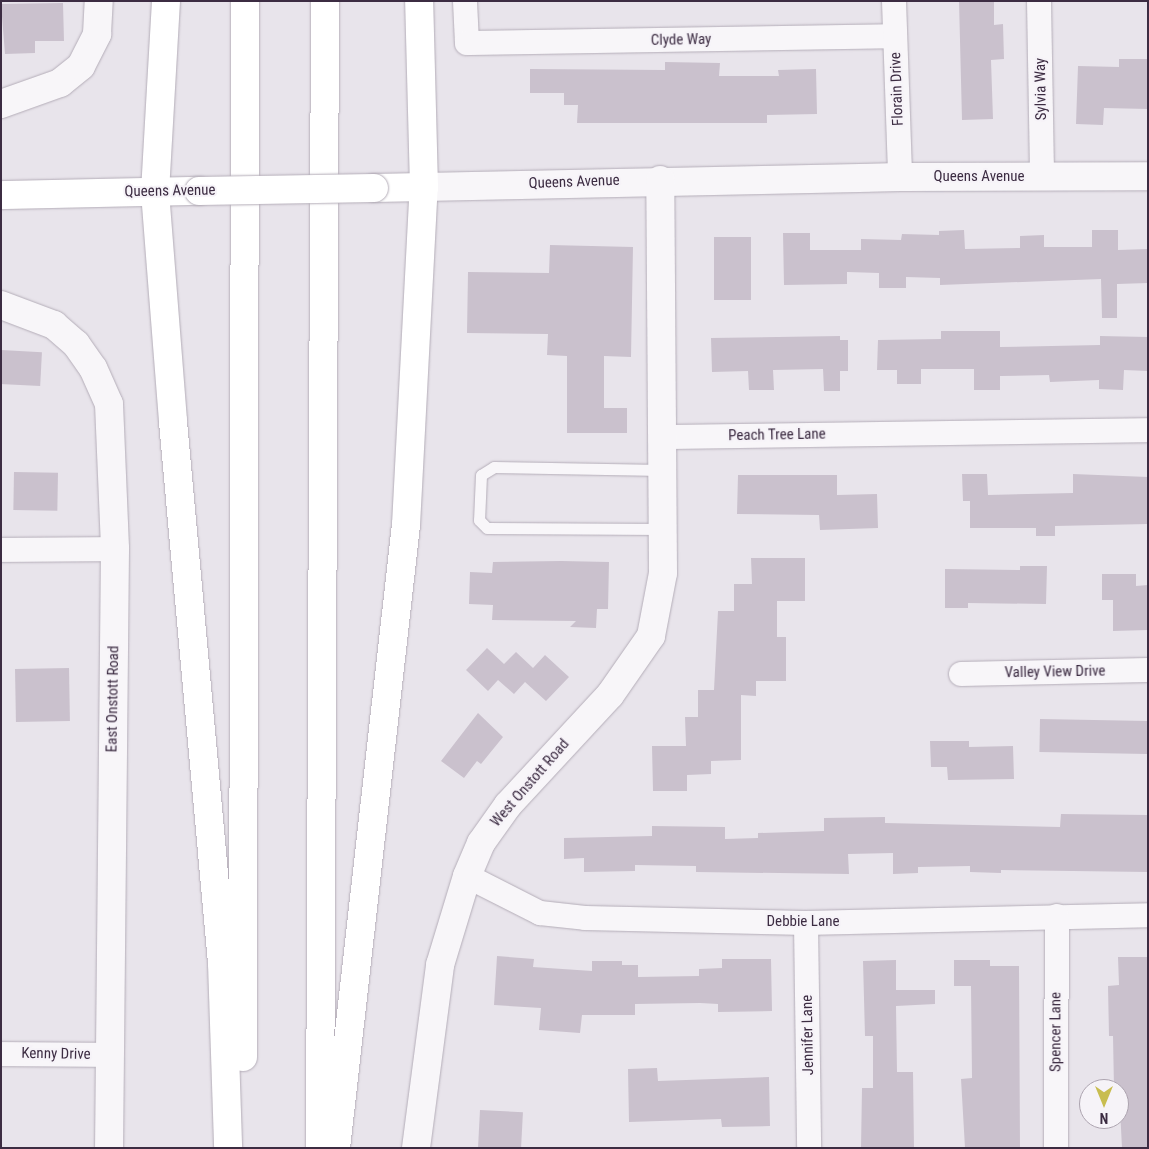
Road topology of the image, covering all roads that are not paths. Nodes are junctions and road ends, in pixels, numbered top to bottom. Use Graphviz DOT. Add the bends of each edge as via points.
graph roads {
  1 [pos="99,1"];
  2 [pos="166,1"];
  3 [pos="245,1"];
  4 [pos="325,1"];
  5 [pos="420,1"];
  6 [pos="465,1"];
  7 [pos="894,1"];
  8 [pos="1039,1"];
  9 [pos="894,36"];
  10 [pos="1,104"];
  11 [pos="1148,176"];
  12 [pos="900,177"];
  13 [pos="1042,177"];
  14 [pos="660,180"];
  15 [pos="424,186"];
  16 [pos="156,192"];
  17 [pos="1,195"];
  18 [pos="1,305"];
  19 [pos="1148,430"];
  20 [pos="664,437"];
  21 [pos="664,470"];
  22 [pos="663,529"];
  23 [pos="114,549"];
  24 [pos="1,550"];
  25 [pos="1148,670"];
  26 [pos="961,674"];
  27 [pos="467,876"];
  28 [pos="1148,915"];
  29 [pos="1056,916"];
  30 [pos="806,923"];
  31 [pos="1,1054"];
  32 [pos="110,1055"];
  33 [pos="109,1148"];
  34 [pos="228,1148"];
  35 [pos="242,1148"];
  36 [pos="320,1148"];
  37 [pos="336,1148"];
  38 [pos="416,1148"];
  39 [pos="809,1148"];
  40 [pos="1056,1148"];
  1 -- 10 [label="street" via="98,34 81,66 60,83"];
  2 -- 16 [label="main road"];
  3 -- 35 [label="main road"];
  4 -- 36 [label="main road"];
  5 -- 15 [label="main road"];
  6 -- 9 [label="street, Clyde Way" via="467,44"];
  7 -- 9 [label="street, Florain Drive"];
  8 -- 13 [label="street, Sylvia Way"];
  9 -- 12 [label="street, Florain Drive"];
  11 -- 13 [label="street, Queens Avenue"];
  12 -- 13 [label="street, Queens Avenue"];
  12 -- 14 [label="street, Queens Avenue"];
  14 -- 15 [label="street, Queens Avenue"];
  14 -- 20 [label="street"];
  15 -- 16 [label="main road, Queens Avenue, bridge"];
  15 -- 37 [label="main road" via="406,525"];
  16 -- 17 [label="main road, Queens Avenue"];
  16 -- 34 [label="main road" via="172,422 222,963"];
  18 -- 23 [label="street, East Onstott Road" via="54,325 76,344 93,368 109,404"];
  19 -- 20 [label="street, Peach Tree Lane"];
  20 -- 21 [label="street, West Onstott Road"];
  21 -- 22 [label="street, West Onstott Road"];
  21 -- 22 [label="lane" via="494,467 481,475 479,520 487,528"];
  22 -- 27 [label="street, West Onstott Road" via="663,573 651,636 610,695 508,805 481,843"];
  23 -- 24 [label="street"];
  23 -- 32 [label="street, East Onstott Road"];
  25 -- 26 [label="street, Valley View Drive"];
  27 -- 30 [label="street, Debbie Lane" via="540,913 584,918"];
  27 -- 38 [label="street, West Onstott Road" via="440,965"];
  28 -- 29 [label="street, Debbie Lane"];
  29 -- 30 [label="street, Debbie Lane"];
  29 -- 40 [label="street, Spencer Lane"];
  30 -- 39 [label="street, Jennifer Lane"];
  31 -- 32 [label="street, Kenny Drive"];
  32 -- 33 [label="street, East Onstott Road"];
}
